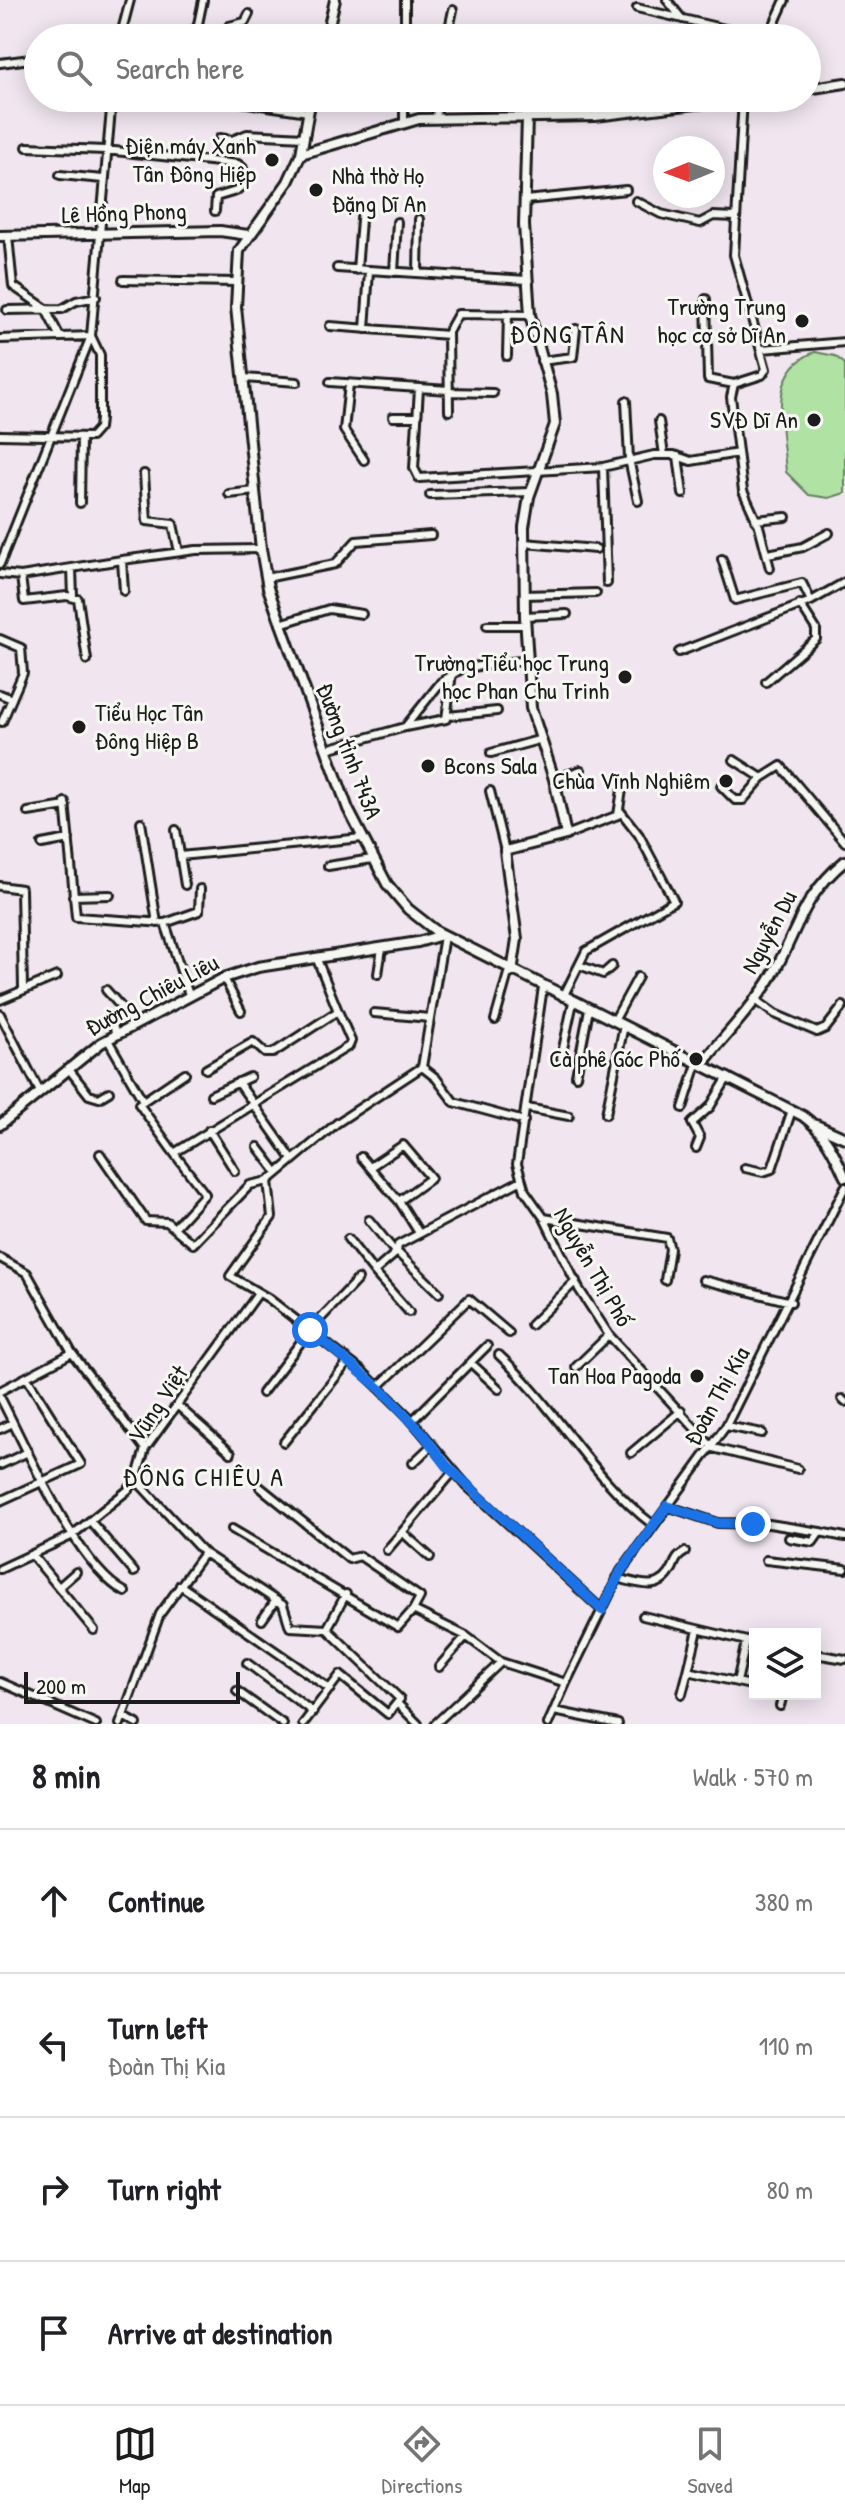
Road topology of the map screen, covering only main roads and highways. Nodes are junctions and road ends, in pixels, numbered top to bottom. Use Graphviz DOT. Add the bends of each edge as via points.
graph roads {
  1 [pos="335,0"];
  2 [pos="329,24"];
  3 [pos="845,83"];
  4 [pos="821,87"];
  5 [pos="308,112"];
  6 [pos="633,112"];
  7 [pos="527,117"];
  8 [pos="301,154"];
  9 [pos="248,235"];
  10 [pos="4,236"];
  11 [pos="845,861"];
  12 [pos="443,936"];
  13 [pos="510,971"];
  14 [pos="700,1062"];
  15 [pos="815,1124"];
  16 [pos="0,1125"];
  17 [pos="845,1138"];
  18 [pos="845,1177"];
  1 -- 2 [label="main road"];
  3 -- 4 [label="main road"];
  5 -- 8 [label="main road, Đường tỉnh 743A"];
  6 -- 7 [label="main road"];
  7 -- 8 [label="main road" via="436,118"];
  7 -- 13 [label="main road" via="530,315 555,424 531,492 524,543 525,621 531,708 566,835 505,851 517,939"];
  8 -- 9 [label="main road, Đường tỉnh 743A" via="288,182"];
  9 -- 10 [label="main road, Lê Hồng Phong" via="220,231"];
  9 -- 12 [label="main road, Đường tỉnh 743A" via="239,251 236,282 266,578 372,859 395,894"];
  11 -- 14 [label="main road, Nguyễn Du" via="807,901 772,975"];
  12 -- 13 [label="main road, Đường tỉnh 743A"];
  12 -- 16 [label="main road, Đường Chiêu Liêu" via="248,969 224,978 67,1067"];
  13 -- 14 [label="main road, Đường tỉnh 743A"];
  14 -- 15 [label="main road, Đường tỉnh 743A"];
  15 -- 17 [label="main road"];
  15 -- 18 [label="main road, Đường tỉnh 743A"];
}
